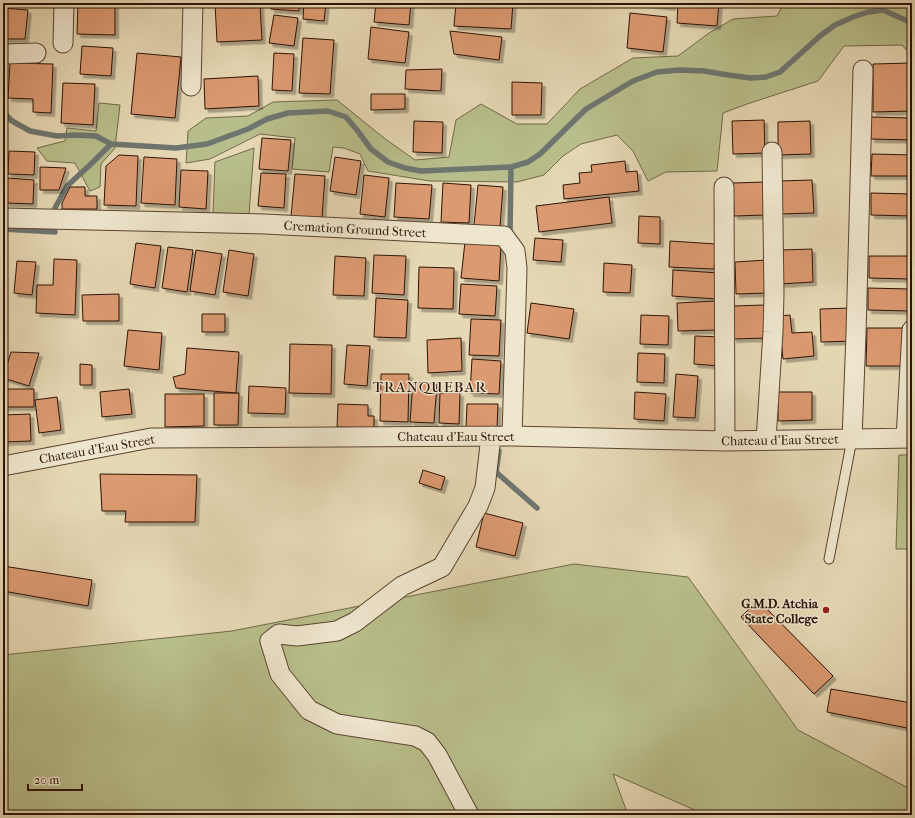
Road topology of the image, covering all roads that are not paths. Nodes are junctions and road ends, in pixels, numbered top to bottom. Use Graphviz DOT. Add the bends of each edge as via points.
graph roads {
  1 [pos="64,3"];
  2 [pos="193,3"];
  3 [pos="64,43"];
  4 [pos="36,53"];
  5 [pos="3,54"];
  6 [pos="863,70"];
  7 [pos="191,86"];
  8 [pos="772,152"];
  9 [pos="724,187"];
  10 [pos="3,218"];
  11 [pos="912,330"];
  12 [pos="491,436"];
  13 [pos="512,436"];
  14 [pos="909,438"];
  15 [pos="852,439"];
  16 [pos="766,440"];
  17 [pos="725,441"];
  18 [pos="3,466"];
  19 [pos="829,559"];
  20 [pos="469,815"];
  1 -- 3 [label="street"];
  2 -- 7 [label="street"];
  4 -- 5 [label="street"];
  6 -- 15 [label="street"];
  8 -- 16 [label="street" via="774,294"];
  9 -- 17 [label="street"];
  10 -- 13 [label="street, Cremation Ground Street" via="264,224 504,236 515,251 517,268"];
  11 -- 14 [label="street"];
  12 -- 13 [label="street, Chateau d'Eau Street"];
  12 -- 18 [label="street, Chateau d'Eau Street" via="151,438"];
  12 -- 20 [label="street" via="485,488 478,506 442,567 402,586 355,622 337,631 297,636 279,634 270,641 280,674 309,710 337,724 415,736 427,742 437,755"];
  13 -- 17 [label="street, Chateau d'Eau Street"];
  14 -- 15 [label="street, Chateau d'Eau Street"];
  15 -- 16 [label="street, Chateau d'Eau Street"];
  15 -- 19 [label="lane"];
  16 -- 17 [label="street, Chateau d'Eau Street"];
}
